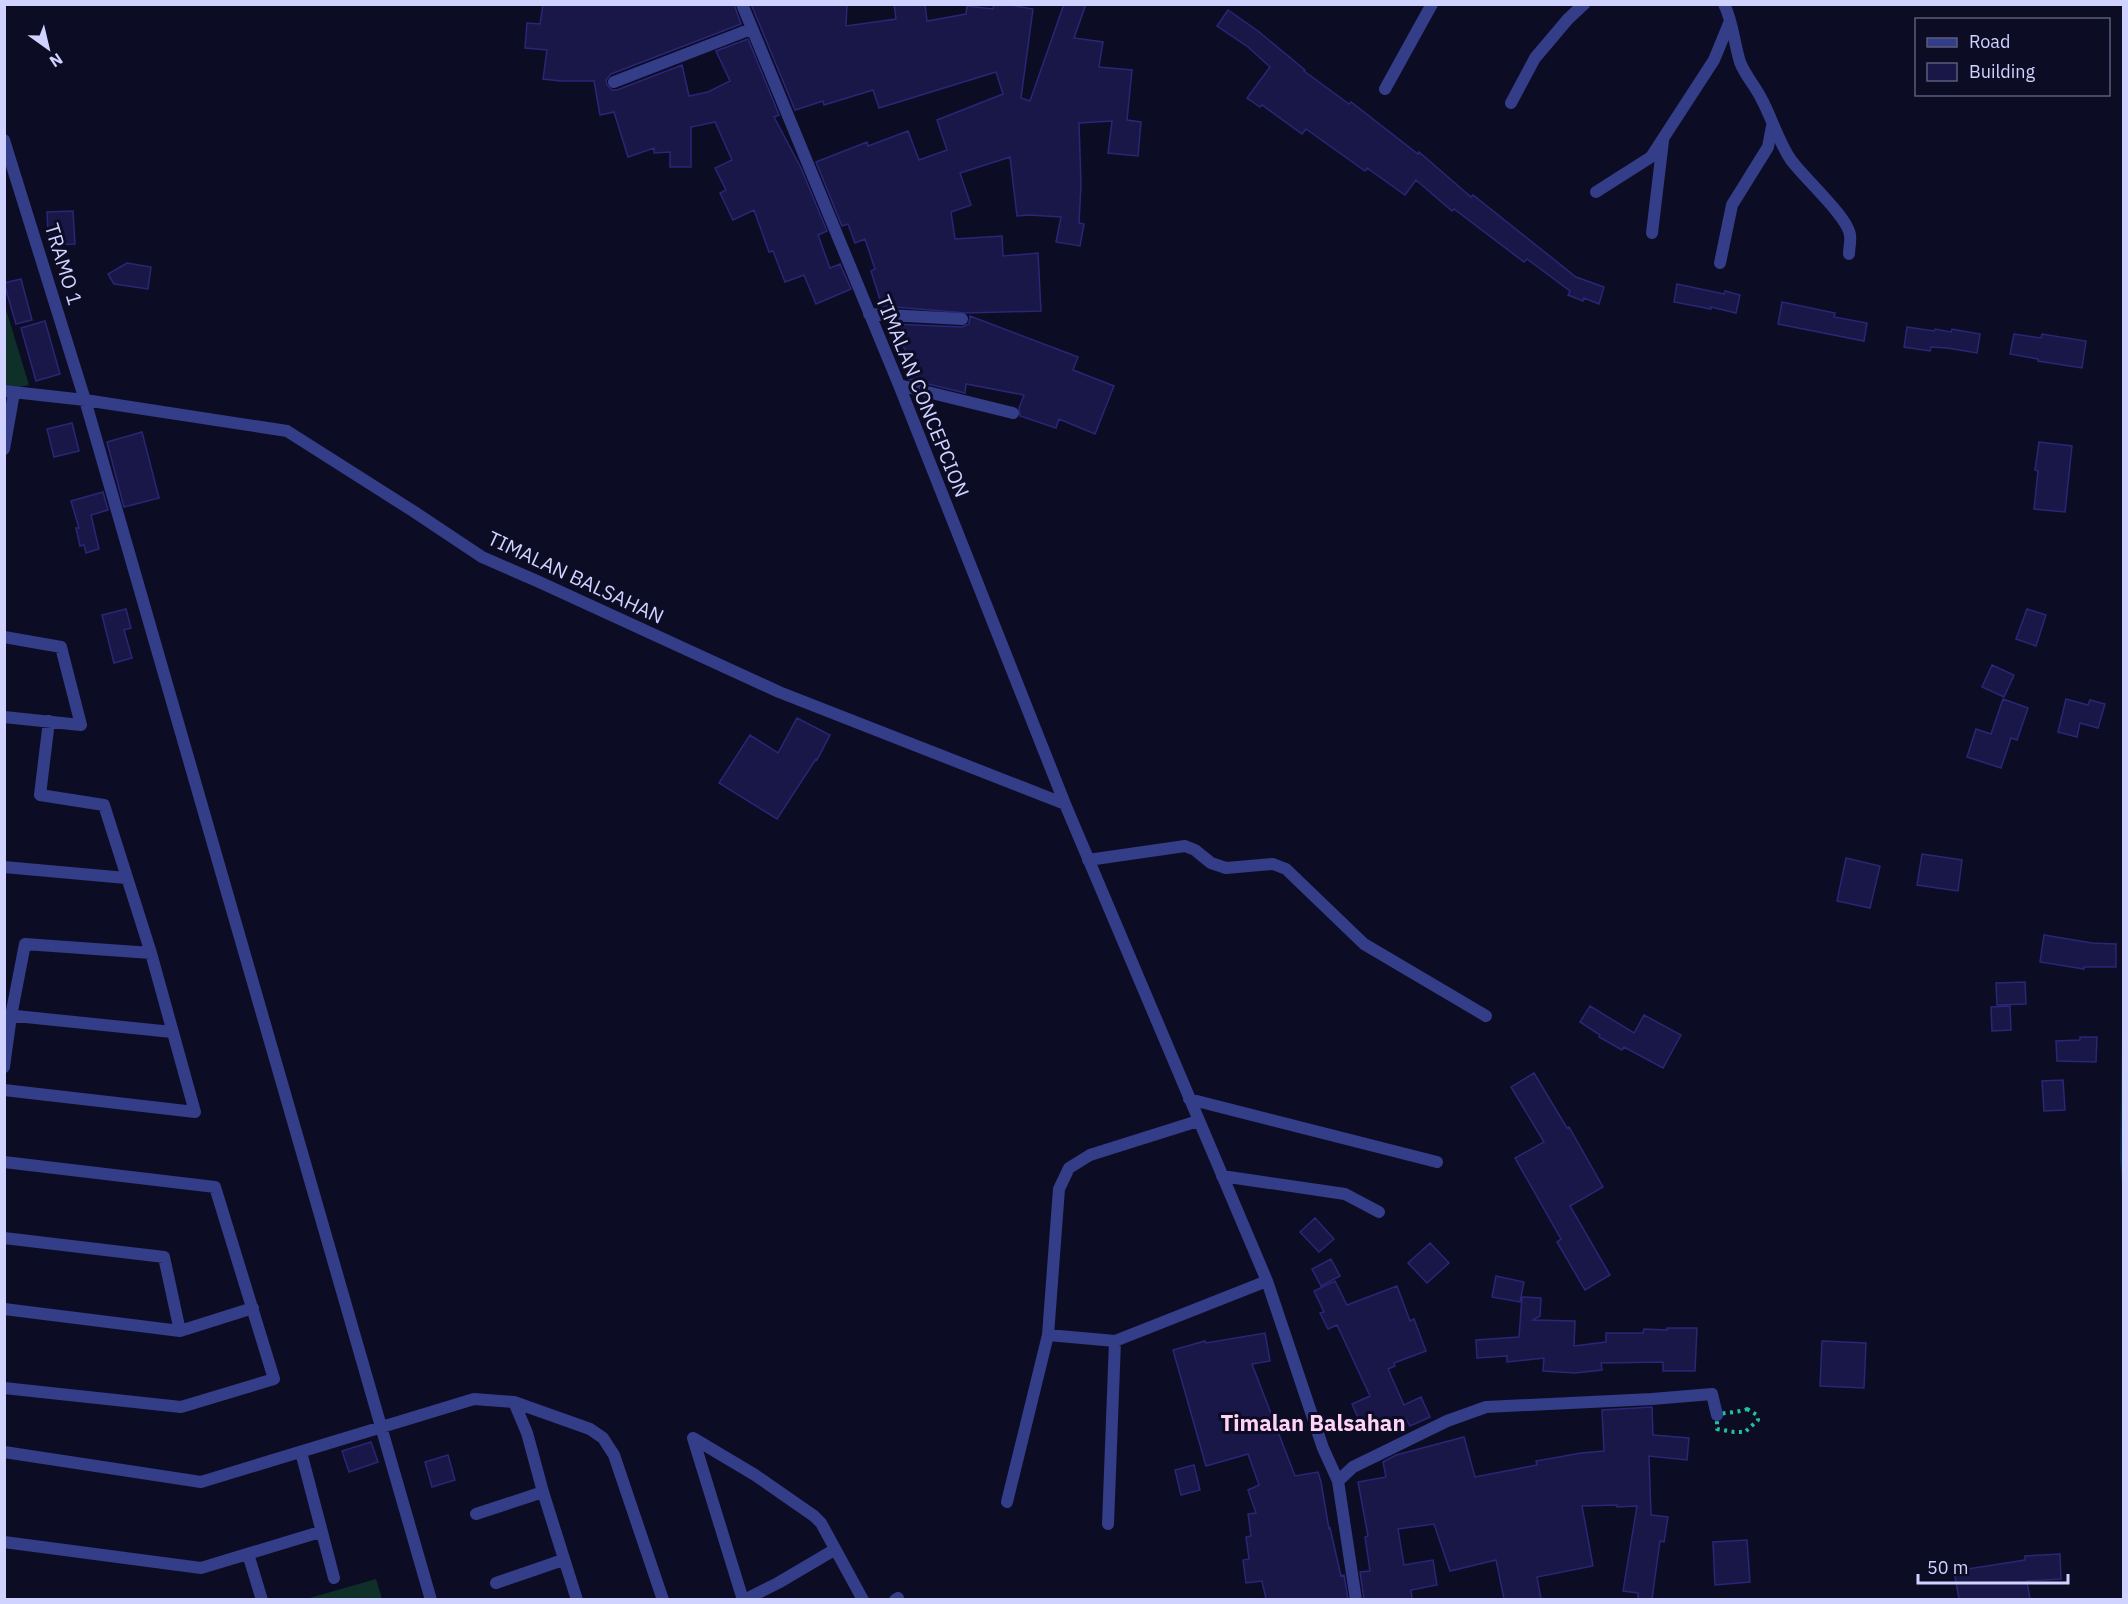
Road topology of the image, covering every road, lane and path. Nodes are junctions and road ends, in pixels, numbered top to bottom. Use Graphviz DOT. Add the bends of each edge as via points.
graph roads {
  1 [pos="742,4"];
  2 [pos="1432,4"];
  3 [pos="1584,4"];
  4 [pos="1724,4"];
  5 [pos="1730,21"];
  6 [pos="751,29"];
  7 [pos="614,82"];
  8 [pos="1385,89"];
  9 [pos="1511,103"];
  10 [pos="1773,122"];
  11 [pos="4,140"];
  12 [pos="1663,140"];
  13 [pos="1596,192"];
  14 [pos="1652,233"];
  15 [pos="1849,254"];
  16 [pos="1720,262"];
  17 [pos="869,314"];
  18 [pos="962,319"];
  19 [pos="899,385"];
  20 [pos="9,392"];
  21 [pos="86,400"];
  22 [pos="1013,413"];
  23 [pos="4,449"];
  24 [pos="4,637"];
  25 [pos="4,717"];
  26 [pos="49,721"];
  27 [pos="1065,804"];
  28 [pos="1088,861"];
  29 [pos="4,867"];
  30 [pos="126,878"];
  31 [pos="151,953"];
  32 [pos="8,1016"];
  33 [pos="1486,1016"];
  34 [pos="172,1032"];
  35 [pos="4,1068"];
  36 [pos="4,1090"];
  37 [pos="1189,1099"];
  38 [pos="1198,1121"];
  39 [pos="4,1162"];
  40 [pos="1437,1162"];
  41 [pos="1222,1176"];
  42 [pos="1379,1212"];
  43 [pos="4,1238"];
  44 [pos="1267,1281"];
  45 [pos="253,1308"];
  46 [pos="4,1309"];
  47 [pos="180,1331"];
  48 [pos="1047,1335"];
  49 [pos="1115,1341"];
  50 [pos="4,1388"];
  51 [pos="514,1402"];
  52 [pos="1716,1415"];
  53 [pos="380,1428"];
  54 [pos="4,1452"];
  55 [pos="301,1452"];
  56 [pos="1338,1481"];
  57 [pos="543,1492"];
  58 [pos="1007,1502"];
  59 [pos="476,1514"];
  60 [pos="1108,1524"];
  61 [pos="320,1532"];
  62 [pos="4,1542"];
  63 [pos="834,1550"];
  64 [pos="248,1554"];
  65 [pos="563,1560"];
  66 [pos="334,1578"];
  67 [pos="496,1583"];
  68 [pos="262,1599"];
  69 [pos="431,1599"];
  70 [pos="577,1599"];
  71 [pos="663,1599"];
  72 [pos="743,1599"];
  73 [pos="863,1599"];
  74 [pos="1356,1599"];
  1 -- 6 [label="street, TIMALAN CONCEPCION"];
  2 -- 8 [label="street"];
  3 -- 9 [label="street" via="1535,58"];
  4 -- 5 [label="street"];
  5 -- 10 [label="street" via="1743,69"];
  5 -- 12 [label="street" via="1714,60"];
  6 -- 7 [label="street"];
  6 -- 17 [label="street, TIMALAN CONCEPCION"];
  10 -- 15 [label="street" via="1792,161 1845,219 1851,235"];
  10 -- 16 [label="street" via="1768,147 1732,205"];
  11 -- 21 [label="street, TRAMO 1"];
  12 -- 13 [label="street" via="1651,157"];
  12 -- 14 [label="street"];
  17 -- 18 [label="street"];
  17 -- 19 [label="street, TIMALAN CONCEPCION"];
  19 -- 22 [label="street"];
  19 -- 27 [label="street, TIMALAN CONCEPCION"];
  20 -- 21 [label="street, TIMALAN BALSAHAN"];
  20 -- 23 [label="street"];
  21 -- 27 [label="street, TIMALAN BALSAHAN" via="287,431 482,557 779,692"];
  21 -- 53 [label="street, TRAMO 1"];
  24 -- 26 [label="street" via="61,647 81,725"];
  25 -- 26 [label="street"];
  26 -- 30 [label="street" via="40,795 104,805"];
  27 -- 28 [label="street, TIMALAN CONCEPCION"];
  28 -- 33 [label="street" via="1185,846 1226,868 1273,864 1286,869 1364,944"];
  28 -- 37 [label="street, TIMALAN CONCEPCION"];
  29 -- 30 [label="street"];
  30 -- 31 [label="street"];
  31 -- 32 [label="street" via="25,944"];
  31 -- 34 [label="street"];
  32 -- 34 [label="street"];
  32 -- 35 [label="street"];
  34 -- 36 [label="street" via="195,1112"];
  37 -- 38 [label="street, TIMALAN CONCEPCION"];
  37 -- 40 [label="street"];
  38 -- 41 [label="street, TIMALAN CONCEPCION"];
  38 -- 48 [label="street" via="1090,1155 1069,1168 1059,1189"];
  39 -- 45 [label="street" via="215,1187"];
  41 -- 42 [label="street" via="1345,1194"];
  41 -- 44 [label="street, TIMALAN CONCEPCION"];
  43 -- 47 [label="street" via="164,1257"];
  44 -- 49 [label="street"];
  44 -- 56 [label="street, TIMALAN CONCEPCION" via="1323,1448"];
  45 -- 47 [label="street"];
  45 -- 50 [label="street" via="274,1379 181,1407"];
  46 -- 47 [label="street"];
  48 -- 49 [label="street"];
  48 -- 58 [label="street"];
  49 -- 60 [label="street"];
  51 -- 53 [label="street" via="474,1399"];
  51 -- 57 [label="street"];
  51 -- 71 [label="street" via="590,1429 603,1438 614,1455"];
  52 -- 52 [label="path" via="1717,1429 1734,1432 1746,1431 1758,1420 1747,1409"];
  52 -- 56 [label="street" via="1712,1394 1486,1407 1353,1467"];
  53 -- 55 [label="street"];
  53 -- 69 [label="street, TRAMO 1"];
  54 -- 55 [label="street" via="201,1482"];
  55 -- 61 [label="street"];
  56 -- 74 [label="street, TIMALAN CONCEPCION"];
  57 -- 59 [label="street"];
  57 -- 65 [label="street"];
  61 -- 64 [label="street"];
  61 -- 66 [label="street"];
  62 -- 64 [label="street" via="201,1568"];
  63 -- 72 [label="street"];
  63 -- 72 [label="street" via="814,1516 693,1438"];
  63 -- 73 [label="street"];
  64 -- 68 [label="street"];
  65 -- 67 [label="street"];
  65 -- 70 [label="street"];
}
